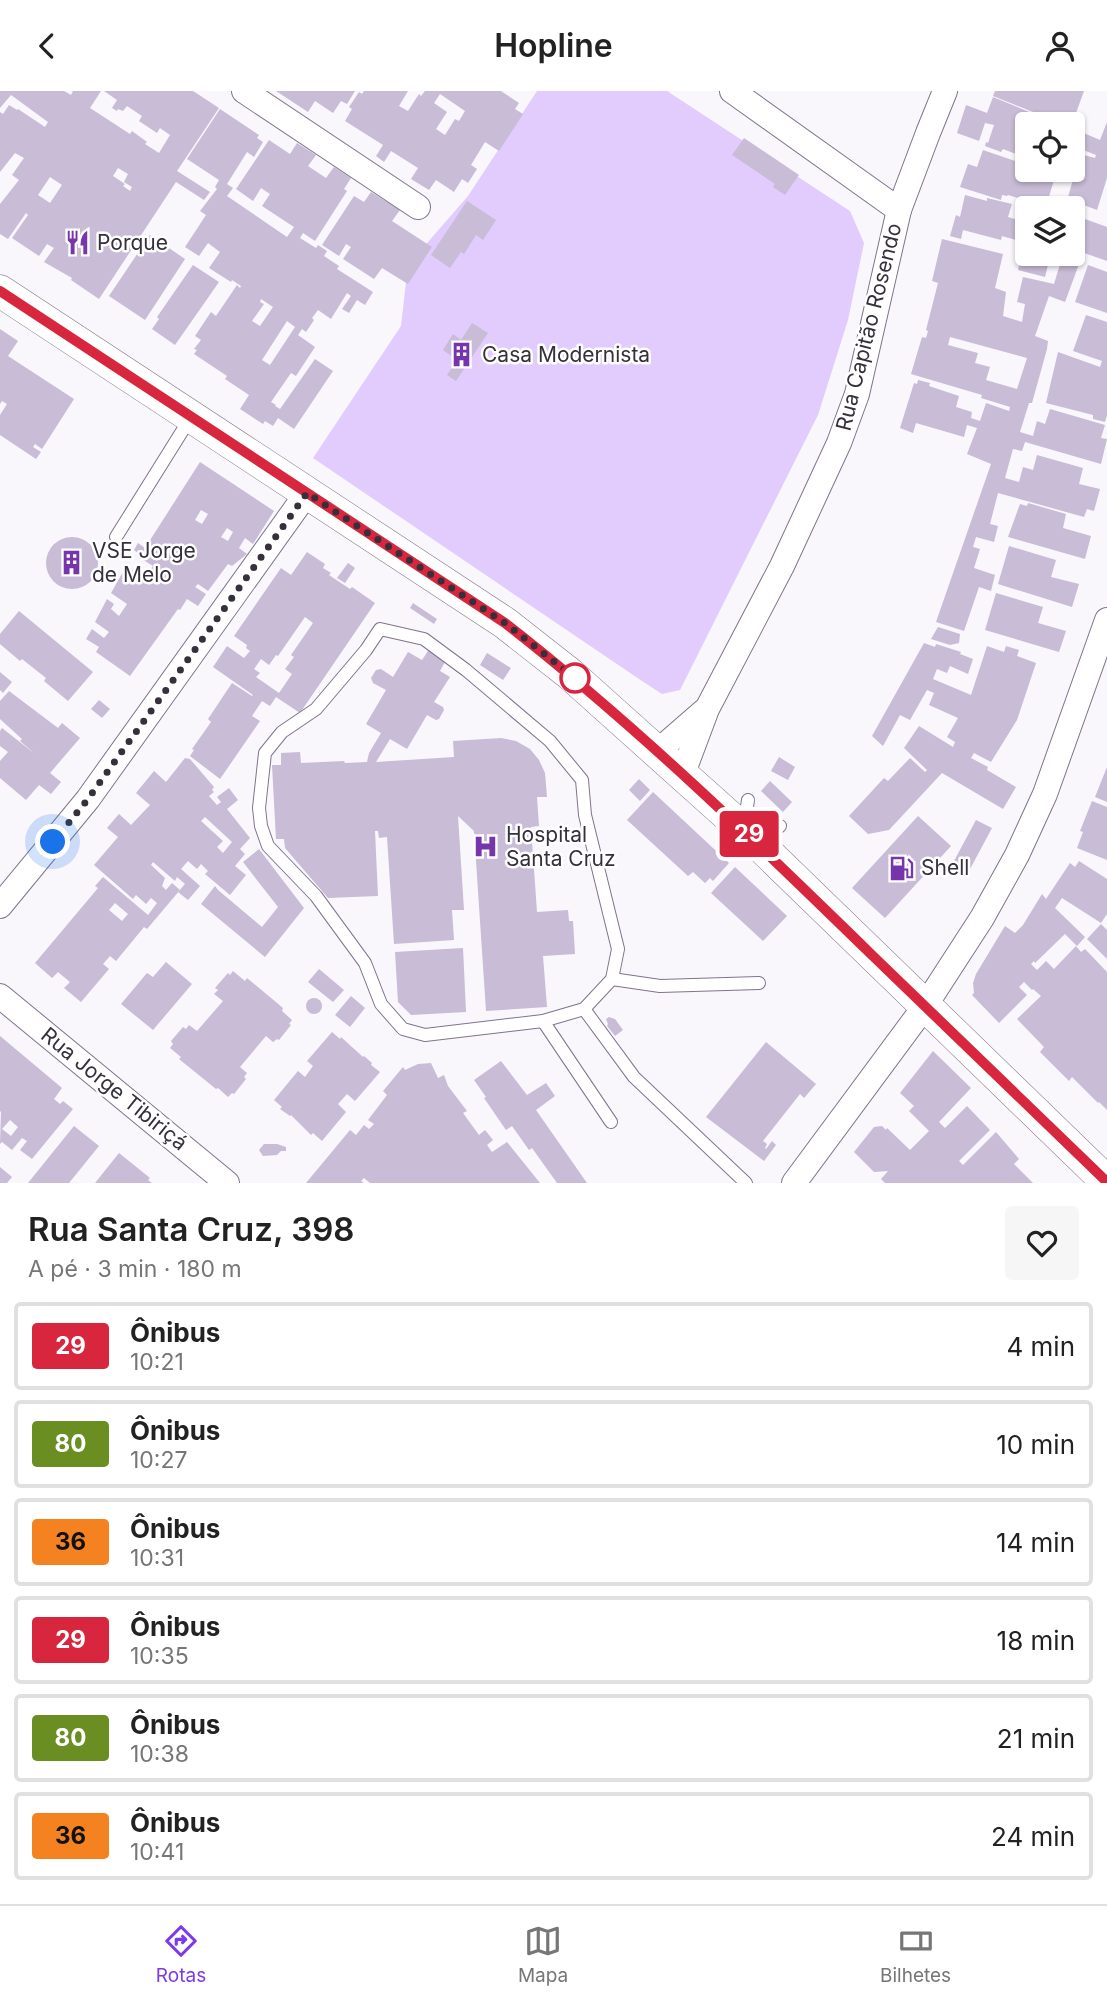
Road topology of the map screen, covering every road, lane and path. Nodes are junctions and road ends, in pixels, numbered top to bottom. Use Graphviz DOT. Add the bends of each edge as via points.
graph roads {
  1 [pos="244,91"];
  2 [pos="732,91"];
  3 [pos="946,91"];
  4 [pos="418,207"];
  5 [pos="899,210"];
  6 [pos="0,291"];
  7 [pos="191,417"];
  8 [pos="307,493"];
  9 [pos="116,537"];
  10 [pos="1107,620"];
  11 [pos="707,709"];
  12 [pos="658,751"];
  13 [pos="682,773"];
  14 [pos="0,907"];
  15 [pos="612,979"];
  16 [pos="759,983"];
  17 [pos="0,996"];
  18 [pos="925,1006"];
  19 [pos="584,1009"];
  20 [pos="543,1021"];
  21 [pos="611,1122"];
  22 [pos="1107,1182"];
  23 [pos="227,1183"];
  24 [pos="746,1183"];
  25 [pos="794,1183"];
  1 -- 4 [label="street"];
  2 -- 5 [label="street"];
  3 -- 5 [label="street, Rua Capitão Rosendo"];
  5 -- 11 [label="street, Rua Capitão Rosendo" via="857,394 839,443 782,566"];
  6 -- 7 [label="street"];
  7 -- 8 [label="street"];
  7 -- 9 [label="lane"];
  8 -- 12 [label="street" via="505,623"];
  8 -- 14 [label="street" via="88,799"];
  10 -- 18 [label="street" via="1045,794 1017,855"];
  11 -- 12 [label="street, Rua Capitão Rosendo"];
  11 -- 13 [label="street, Rua Capitão Rosendo"];
  12 -- 13 [label="street"];
  13 -- 18 [label="street" via="757,825"];
  15 -- 16 [label="lane" via="660,986"];
  15 -- 19 [label="lane"];
  15 -- 20 [label="lane" via="618,949 585,815 582,780 550,741 466,670 424,639 380,629 316,709 282,732 265,753 259,808 268,846 316,896 365,963 380,1004 403,1029 425,1035"];
  17 -- 23 [label="street, Rua Jorge Tibiriçá"];
  18 -- 22 [label="street"];
  18 -- 25 [label="street"];
  19 -- 20 [label="lane"];
  19 -- 24 [label="lane" via="634,1077"];
  20 -- 21 [label="lane"];
}
